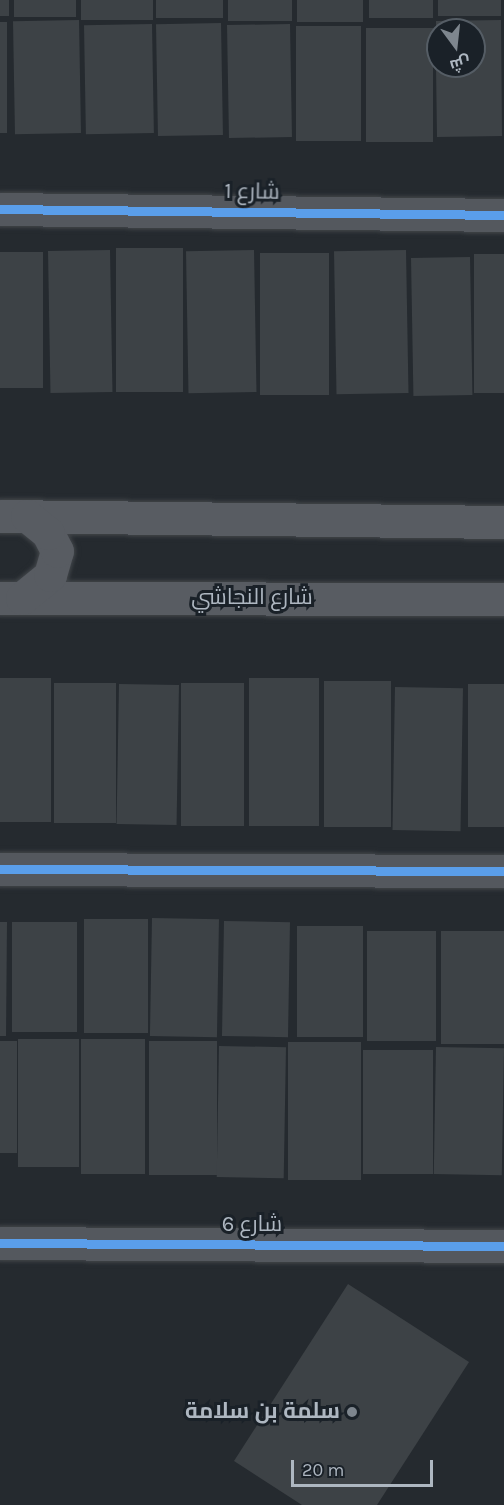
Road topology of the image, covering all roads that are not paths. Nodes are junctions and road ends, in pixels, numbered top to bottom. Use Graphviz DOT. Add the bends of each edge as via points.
graph roads {
  1 [pos="0,209"];
  2 [pos="504,215"];
  3 [pos="14,516"];
  4 [pos="504,522"];
  5 [pos="11,598"];
  6 [pos="504,599"];
  7 [pos="0,869"];
  8 [pos="504,871"];
  9 [pos="0,1243"];
  10 [pos="504,1246"];
  1 -- 2 [label="street, شارع 1"];
  3 -- 4 [label="main road"];
  3 -- 5 [label="main road" via="48,533 57,551 50,575"];
  5 -- 6 [label="main road, شارع النجاشي"];
  7 -- 8 [label="street"];
  9 -- 10 [label="street, شارع 6"];
}
